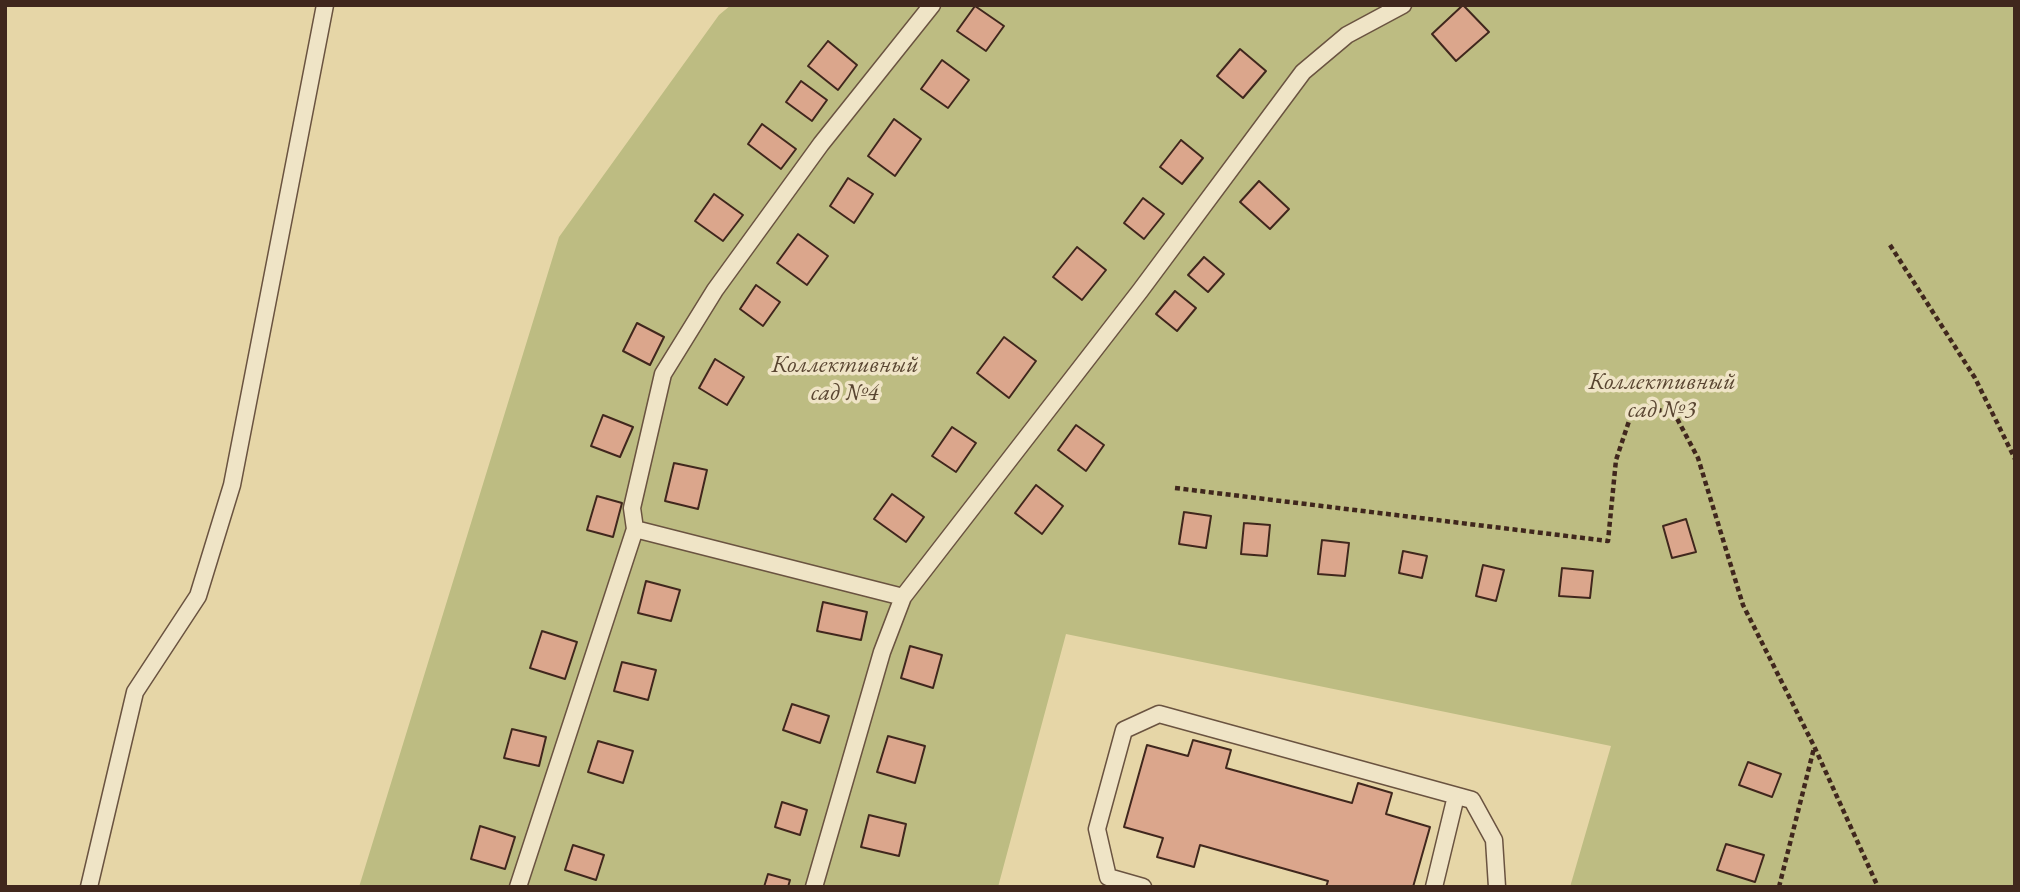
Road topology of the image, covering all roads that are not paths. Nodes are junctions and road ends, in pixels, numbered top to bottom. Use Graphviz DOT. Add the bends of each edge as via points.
graph roads {
  1 [pos="325,5"];
  2 [pos="932,5"];
  3 [pos="1403,5"];
  4 [pos="635,529"];
  5 [pos="903,597"];
  6 [pos="1456,796"];
  7 [pos="89,887"];
  8 [pos="518,887"];
  9 [pos="814,887"];
  10 [pos="1143,887"];
  11 [pos="1434,887"];
  12 [pos="1497,887"];
  1 -- 7 [label="lane" via="232,485 198,596 135,692"];
  2 -- 4 [label="lane" via="715,290 663,374 632,508"];
  3 -- 5 [label="lane" via="1347,35 1303,72"];
  4 -- 5 [label="lane"];
  4 -- 8 [label="lane"];
  5 -- 9 [label="lane" via="882,652"];
  6 -- 10 [label="lane" via="1159,714 1124,730 1097,829 1108,877"];
  6 -- 11 [label="lane"];
  6 -- 12 [label="lane" via="1472,800 1494,840"];
}
